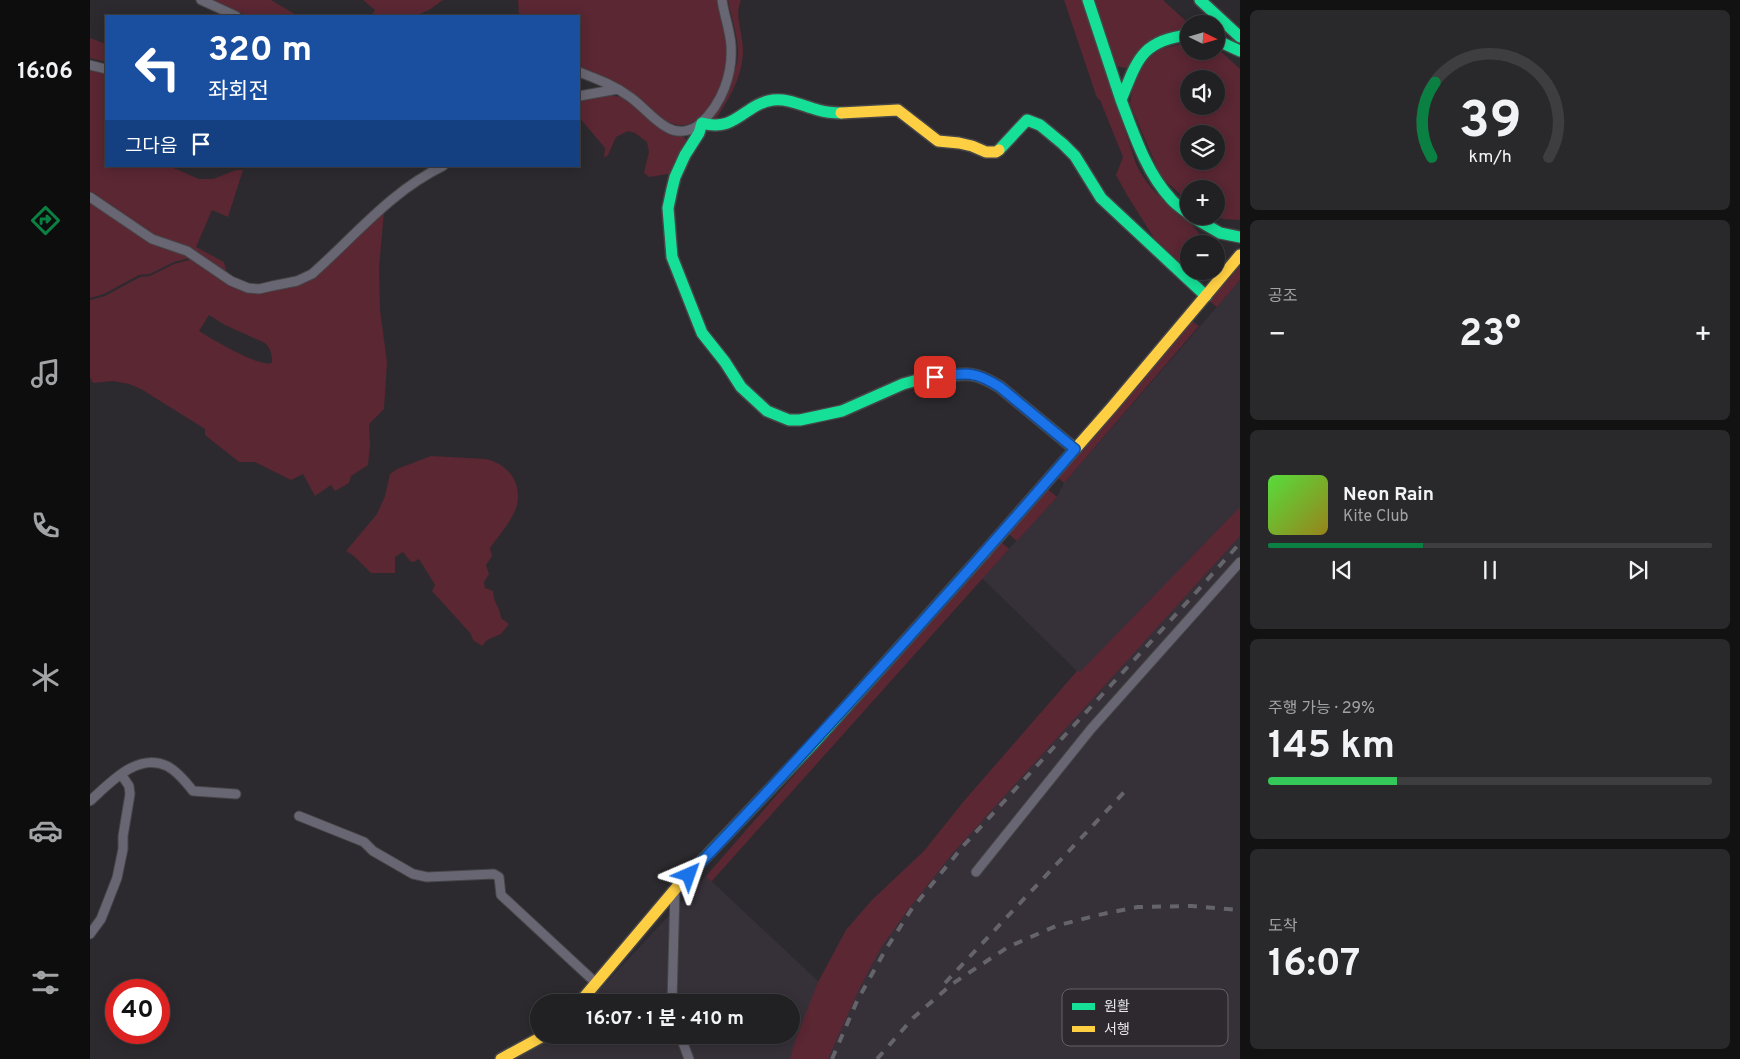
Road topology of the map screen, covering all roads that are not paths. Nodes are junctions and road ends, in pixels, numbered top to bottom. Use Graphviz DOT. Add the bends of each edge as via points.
graph roads {
  1 [pos="201,0"];
  2 [pos="722,0"];
  3 [pos="1088,0"];
  4 [pos="1200,0"];
  5 [pos="234,15"];
  6 [pos="1226,24"];
  7 [pos="1240,26"];
  8 [pos="1180,37"];
  9 [pos="1240,37"];
  10 [pos="1225,44"];
  11 [pos="1240,51"];
  12 [pos="90,65"];
  13 [pos="105,69"];
  14 [pos="580,72"];
  15 [pos="618,89"];
  16 [pos="580,96"];
  17 [pos="1122,100"];
  18 [pos="702,123"];
  19 [pos="441,167"];
  20 [pos="90,197"];
  21 [pos="1180,207"];
  22 [pos="1208,225"];
  23 [pos="1240,237"];
  24 [pos="1240,255"];
  25 [pos="1206,296"];
  26 [pos="1075,449"];
  27 [pos="1240,562"];
  28 [pos="120,774"];
  29 [pos="236,794"];
  30 [pos="90,801"];
  31 [pos="299,816"];
  32 [pos="976,872"];
  33 [pos="675,889"];
  34 [pos="90,934"];
  35 [pos="596,983"];
  36 [pos="587,994"];
  37 [pos="672,994"];
  38 [pos="530,1043"];
  39 [pos="683,1044"];
  40 [pos="501,1059"];
  41 [pos="689,1059"];
  1 -- 5 [label="street"];
  2 -- 18 [label="street" via="731,45 730,68 719,100"];
  3 -- 17 [label="main road"];
  4 -- 6 [label="main road"];
  6 -- 7 [label="main road"];
  6 -- 9 [label="main road"];
  8 -- 17 [label="main road" via="1163,41 1136,61"];
  10 -- 11 [label="main road"];
  12 -- 13 [label="street"];
  14 -- 15 [label="street"];
  15 -- 16 [label="street"];
  15 -- 18 [label="street" via="670,130 687,131"];
  17 -- 21 [label="main road" via="1157,180"];
  18 -- 25 [label="main road" via="720,126 768,101 780,100 826,112 894,109 938,141 996,152 1027,120 1046,129 1075,156 1101,198"];
  18 -- 26 [label="main road" via="672,189 668,208 672,257 702,333 741,387 761,405 779,418 813,418 842,411 903,384 968,373 1000,387"];
  19 -- 20 [label="street" via="413,182 396,196 312,274 297,281 259,289 231,281 187,251 152,239"];
  22 -- 23 [label="main road"];
  24 -- 25 [label="main road"];
  25 -- 26 [label="main road"];
  26 -- 33 [label="main road" via="812,745"];
  27 -- 32 [label="street" via="1091,729"];
  28 -- 29 [label="street" via="143,763 161,764 170,767 193,791"];
  28 -- 30 [label="street"];
  28 -- 34 [label="street" via="129,786 130,794 123,850 117,878 101,919"];
  31 -- 35 [label="street" via="364,842 373,851 413,874 427,877 499,876 501,895"];
  33 -- 35 [label="main road"];
  33 -- 37 [label="street"];
  35 -- 36 [label="main road"];
  38 -- 40 [label="main road"];
  39 -- 41 [label="street"];
}
